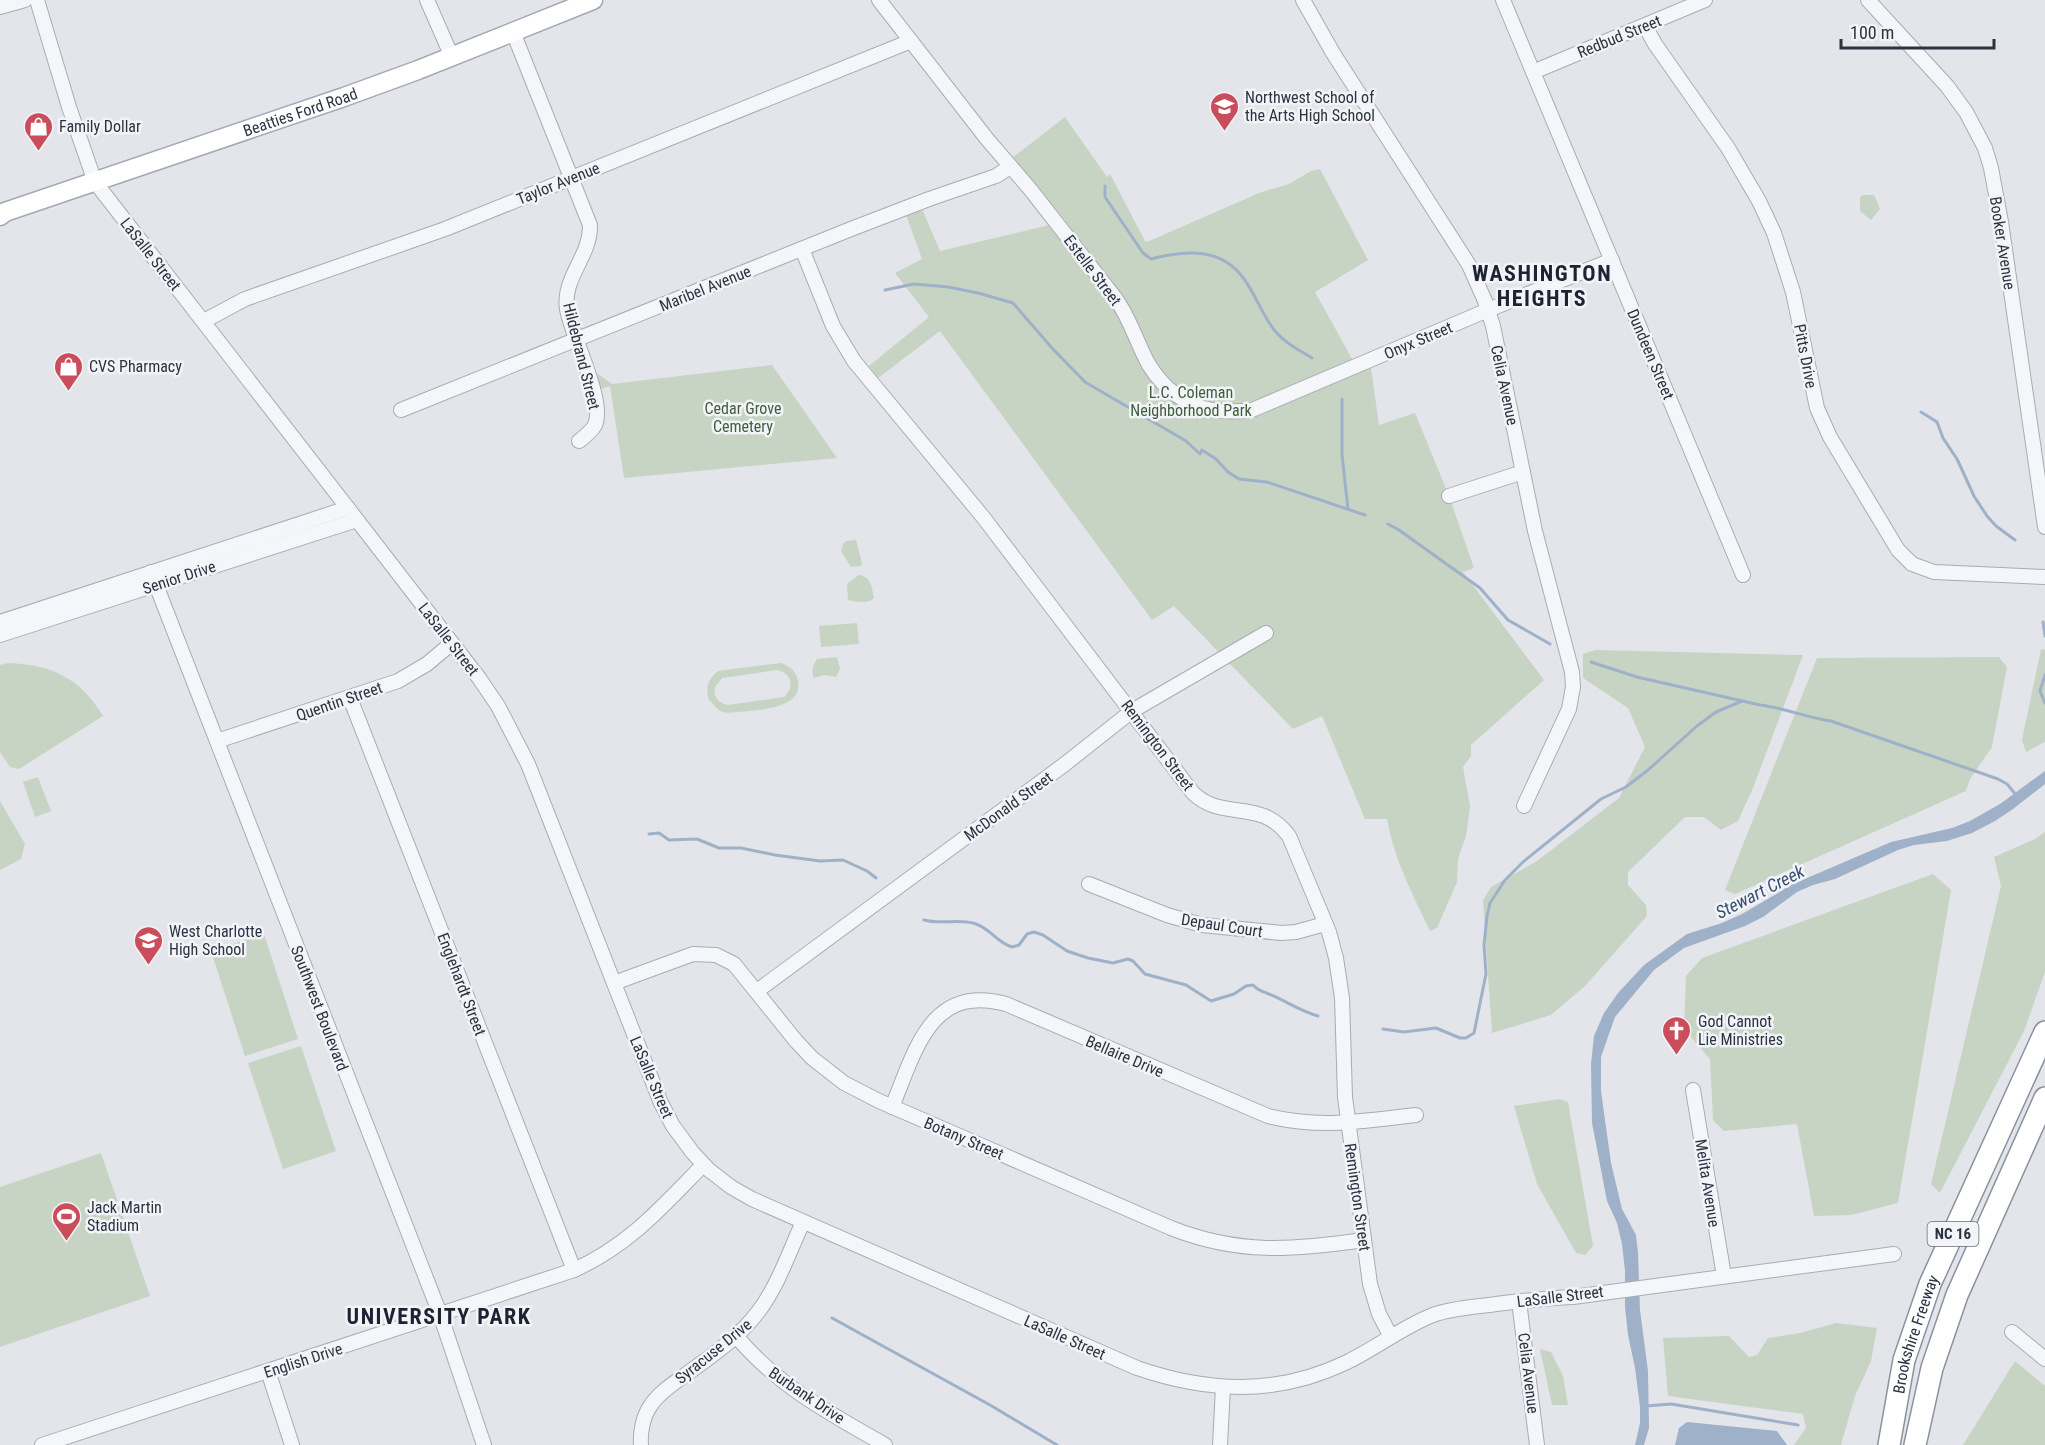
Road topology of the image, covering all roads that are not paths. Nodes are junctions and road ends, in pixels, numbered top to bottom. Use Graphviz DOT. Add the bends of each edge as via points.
graph roads {
  1 [pos="27,0"];
  2 [pos="37,0"];
  3 [pos="53,0"];
  4 [pos="428,0"];
  5 [pos="879,0"];
  6 [pos="1303,0"];
  7 [pos="1503,0"];
  8 [pos="1705,0"];
  9 [pos="1868,0"];
  10 [pos="584,2"];
  11 [pos="1680,5"];
  12 [pos="0,8"];
  13 [pos="1645,26"];
  14 [pos="513,32"];
  15 [pos="911,41"];
  16 [pos="452,57"];
  17 [pos="1533,72"];
  18 [pos="1010,167"];
  19 [pos="572,178"];
  20 [pos="95,182"];
  21 [pos="2,213"];
  22 [pos="802,249"];
  23 [pos="1612,260"];
  24 [pos="1488,310"];
  25 [pos="204,321"];
  26 [pos="576,339"];
  27 [pos="1356,366"];
  28 [pos="401,410"];
  29 [pos="579,441"];
  30 [pos="1523,472"];
  31 [pos="1449,496"];
  32 [pos="348,508"];
  33 [pos="357,520"];
  34 [pos="2045,527"];
  35 [pos="1743,575"];
  36 [pos="2045,577"];
  37 [pos="153,579"];
  38 [pos="0,622"];
  39 [pos="1266,633"];
  40 [pos="0,635"];
  41 [pos="452,643"];
  42 [pos="350,698"];
  43 [pos="1132,711"];
  44 [pos="216,741"];
  45 [pos="1524,806"];
  46 [pos="1089,884"];
  47 [pos="1325,924"];
  48 [pos="614,983"];
  49 [pos="757,991"];
  50 [pos="2045,1032"];
  51 [pos="1693,1090"];
  52 [pos="2045,1098"];
  53 [pos="892,1107"];
  54 [pos="1416,1114"];
  55 [pos="1348,1123"];
  56 [pos="704,1165"];
  57 [pos="803,1222"];
  58 [pos="1364,1240"];
  59 [pos="1894,1254"];
  60 [pos="574,1270"];
  61 [pos="1724,1276"];
  62 [pos="1520,1301"];
  63 [pos="440,1314"];
  64 [pos="2012,1332"];
  65 [pos="736,1336"];
  66 [pos="1391,1337"];
  67 [pos="2045,1359"];
  68 [pos="268,1371"];
  69 [pos="1222,1387"];
  70 [pos="42,1445"];
  71 [pos="292,1445"];
  72 [pos="484,1445"];
  73 [pos="641,1445"];
  74 [pos="885,1445"];
  75 [pos="1220,1445"];
  76 [pos="1537,1445"];
  77 [pos="1889,1445"];
  78 [pos="1915,1445"];
  1 -- 2 [label="street"];
  1 -- 12 [label="street"];
  2 -- 3 [label="street"];
  2 -- 20 [label="street, LaSalle Street"];
  4 -- 16 [label="street"];
  5 -- 15 [label="street, Estelle Street"];
  6 -- 24 [label="street, Celia Avenue" via="1469,265"];
  7 -- 17 [label="street, Dundeen Street"];
  8 -- 11 [label="street, Redbud Street"];
  9 -- 34 [label="street, Booker Avenue" via="1943,80 1985,148 2001,222"];
  10 -- 14 [label="main road, Beatties Ford Road"];
  11 -- 13 [label="street, Redbud Street"];
  13 -- 17 [label="street, Redbud Street"];
  13 -- 36 [label="street, Pitts Drive" via="1760,201 1793,292 1817,408 1830,437 1898,550 1912,564 1934,572"];
  14 -- 16 [label="main road, Beatties Ford Road"];
  14 -- 19 [label="street, Hildebrand Street"];
  15 -- 18 [label="street, Estelle Street"];
  15 -- 19 [label="street, Taylor Avenue"];
  16 -- 20 [label="main road, Beatties Ford Road"];
  17 -- 23 [label="street, Dundeen Street"];
  18 -- 22 [label="street, Maribel Avenue" via="996,176"];
  18 -- 27 [label="street, Estelle Street" via="1116,299 1156,375 1185,401 1215,411 1252,410"];
  19 -- 25 [label="street, Taylor Avenue" via="445,229 245,300"];
  19 -- 26 [label="street, Hildebrand Street" via="590,225 588,246 567,293"];
  20 -- 21 [label="main road, Beatties Ford Road"];
  20 -- 25 [label="street, LaSalle Street"];
  22 -- 26 [label="street, Maribel Avenue"];
  22 -- 43 [label="street, Remington Street" via="830,320 854,361 983,517"];
  23 -- 24 [label="street, Onyx Street"];
  23 -- 35 [label="street, Dundeen Street"];
  24 -- 27 [label="street, Onyx Street"];
  24 -- 30 [label="street, Celia Avenue"];
  25 -- 32 [label="street, LaSalle Street"];
  26 -- 28 [label="street, Maribel Avenue"];
  26 -- 29 [label="street, Hildebrand Street" via="592,381 597,416 592,430"];
  30 -- 31 [label="street"];
  30 -- 45 [label="street, Celia Avenue" via="1573,687 1569,709"];
  32 -- 33 [label="street, LaSalle Street"];
  32 -- 37 [label="street, Senior Drive"];
  33 -- 37 [label="street, Senior Drive"];
  33 -- 41 [label="street, LaSalle Street"];
  37 -- 38 [label="street, Senior Drive"];
  37 -- 40 [label="street, Senior Drive"];
  37 -- 44 [label="street, Southwest Boulevard"];
  39 -- 43 [label="street, McDonald Street"];
  41 -- 42 [label="street, Quentin Street" via="408,676"];
  41 -- 48 [label="street, LaSalle Street" via="498,706 520,747"];
  42 -- 44 [label="street, Quentin Street"];
  42 -- 60 [label="street, Englehardt Street"];
  43 -- 47 [label="street, Remington Street" via="1198,798 1214,807 1265,816 1282,827"];
  43 -- 49 [label="street, McDonald Street"];
  44 -- 63 [label="street, Southwest Boulevard"];
  46 -- 47 [label="street, Depaul Court" via="1202,925 1281,933"];
  47 -- 55 [label="street, Remington Street" via="1340,982"];
  48 -- 49 [label="street, Botany Street" via="681,957 706,954 734,964"];
  48 -- 56 [label="street, LaSalle Street" via="661,1103 685,1145"];
  49 -- 53 [label="street, Botany Street" via="812,1058 844,1083"];
  50 -- 77 [label="highway, Brookshire Freeway / NC 16" via="1930,1284 1904,1360"];
  51 -- 61 [label="street, Melita Avenue"];
  52 -- 78 [label="highway, Brookshire Freeway / NC 16" via="1953,1306 1932,1368"];
  53 -- 55 [label="street, Bellaire Drive" via="932,1021 959,1003 985,1000 1006,1004 1268,1116 1308,1124"];
  53 -- 58 [label="street, Botany Street" via="1171,1228 1211,1241 1285,1249"];
  54 -- 55 [label="street, Bellaire Drive"];
  55 -- 58 [label="street, Remington Street"];
  56 -- 57 [label="street, LaSalle Street" via="731,1187"];
  56 -- 60 [label="street, English Drive" via="625,1241"];
  57 -- 65 [label="street, Syracuse Drive" via="766,1300"];
  57 -- 69 [label="street, LaSalle Street" via="1137,1368 1185,1383"];
  58 -- 66 [label="street, Remington Street" via="1375,1304"];
  59 -- 61 [label="street, LaSalle Street"];
  60 -- 63 [label="street, English Drive"];
  61 -- 62 [label="street, LaSalle Street"];
  62 -- 66 [label="street, LaSalle Street" via="1435,1314"];
  62 -- 76 [label="street, Celia Avenue"];
  63 -- 68 [label="street, English Drive"];
  63 -- 72 [label="street, Southwest Boulevard"];
  64 -- 67 [label="street"];
  65 -- 73 [label="street, Syracuse Drive" via="653,1402 642,1428"];
  65 -- 74 [label="street, Burbank Drive" via="752,1356 793,1390"];
  66 -- 69 [label="street, LaSalle Street" via="1312,1376 1270,1385"];
  68 -- 70 [label="street, English Drive"];
  68 -- 71 [label="street"];
  69 -- 75 [label="street"];
}
